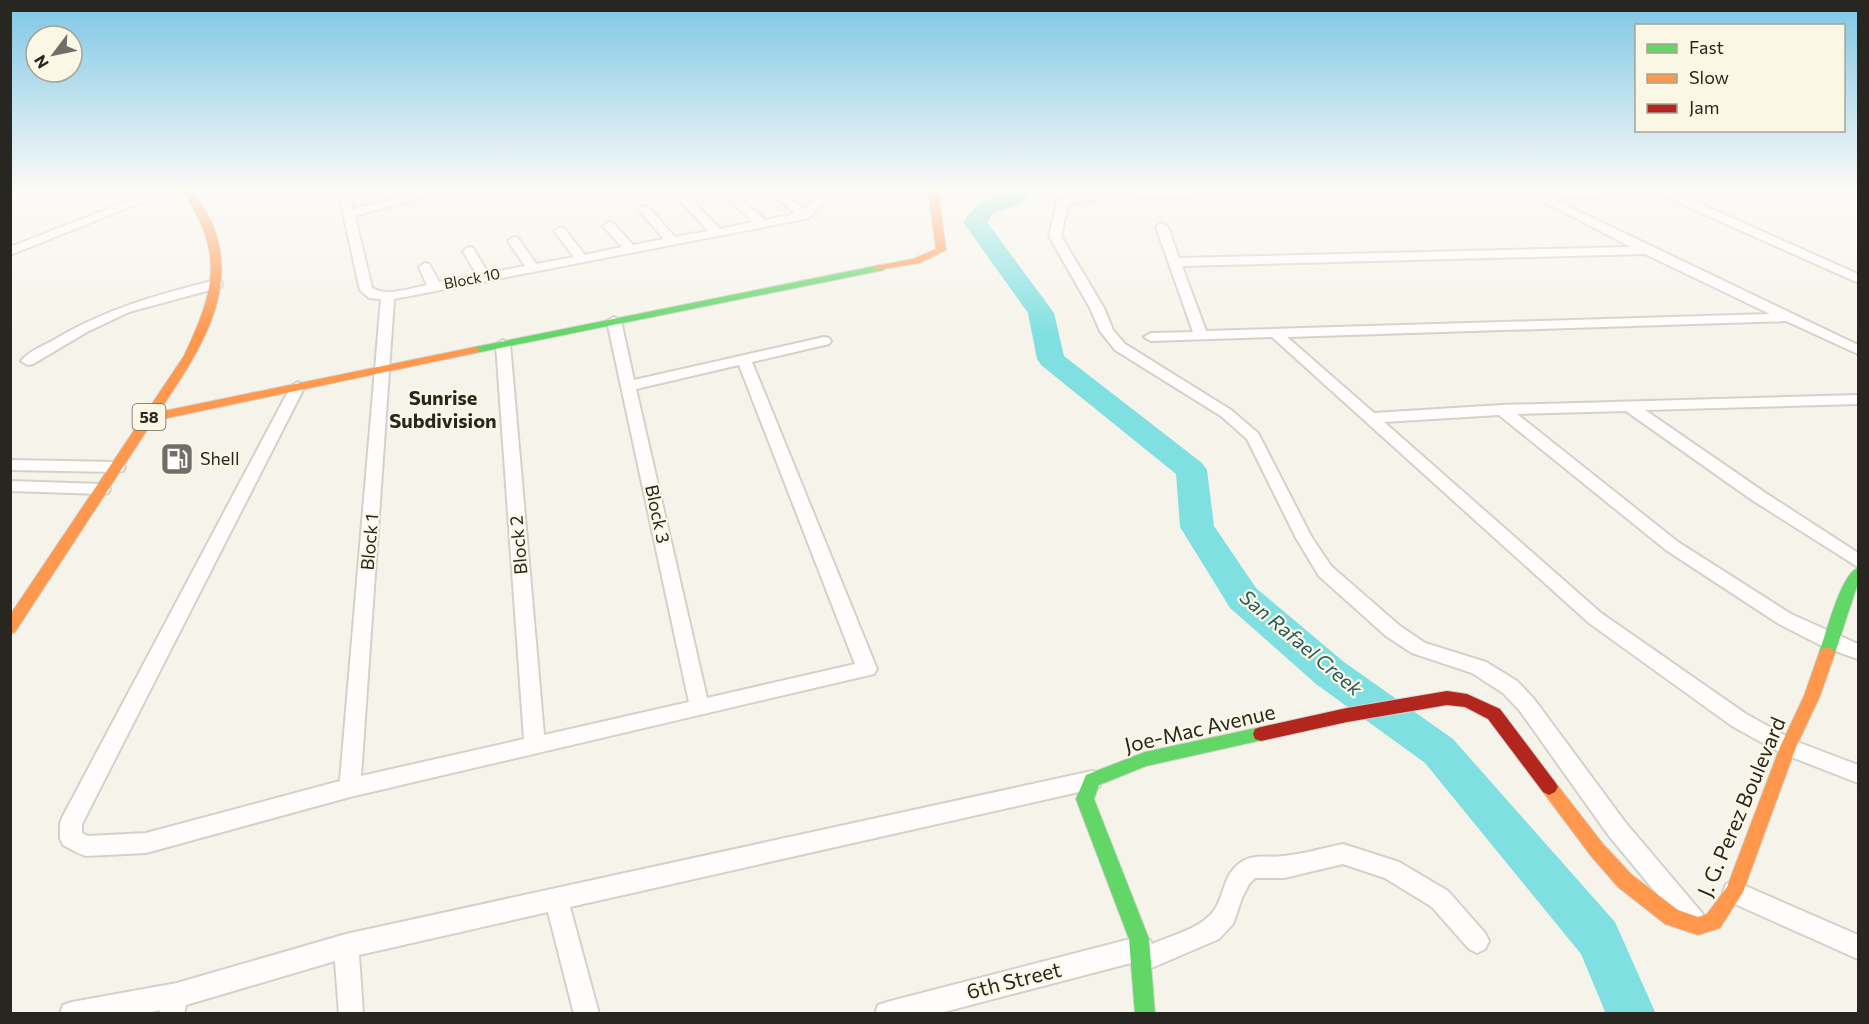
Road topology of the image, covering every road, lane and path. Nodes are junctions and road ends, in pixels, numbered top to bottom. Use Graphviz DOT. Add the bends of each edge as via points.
graph roads {
  1 [pos="44,238"];
  2 [pos="212,238"];
  3 [pos="354,238"];
  4 [pos="565,238"];
  5 [pos="620,238"];
  6 [pos="669,238"];
  7 [pos="688,238"];
  8 [pos="940,238"];
  9 [pos="1056,238"];
  10 [pos="1166,238"];
  11 [pos="1623,238"];
  12 [pos="1767,238"];
  13 [pos="514,241"];
  14 [pos="672,241"];
  15 [pos="630,249"];
  16 [pos="1647,250"];
  17 [pos="10,251"];
  18 [pos="469,251"];
  19 [pos="582,259"];
  20 [pos="1175,262"];
  21 [pos="425,267"];
  22 [pos="533,268"];
  23 [pos="484,276"];
  24 [pos="1858,278"];
  25 [pos="216,284"];
  26 [pos="435,287"];
  27 [pos="388,296"];
  28 [pos="1790,317"];
  29 [pos="614,321"];
  30 [pos="1274,332"];
  31 [pos="1201,335"];
  32 [pos="1151,337"];
  33 [pos="824,341"];
  34 [pos="503,344"];
  35 [pos="1858,350"];
  36 [pos="744,360"];
  37 [pos="28,361"];
  38 [pos="384,370"];
  39 [pos="298,386"];
  40 [pos="629,386"];
  41 [pos="1858,399"];
  42 [pos="1629,406"];
  43 [pos="1502,410"];
  44 [pos="149,418"];
  45 [pos="1371,418"];
  46 [pos="10,465"];
  47 [pos="117,467"];
  48 [pos="10,486"];
  49 [pos="102,489"];
  50 [pos="1858,561"];
  51 [pos="1858,573"];
  52 [pos="33,594"];
  53 [pos="10,595"];
  54 [pos="10,628"];
  55 [pos="1831,642"];
  56 [pos="1858,652"];
  57 [pos="700,708"];
  58 [pos="535,745"];
  59 [pos="1788,747"];
  60 [pos="1858,774"];
  61 [pos="1092,780"];
  62 [pos="350,788"];
  63 [pos="1734,892"];
  64 [pos="556,899"];
  65 [pos="1698,926"];
  66 [pos="1477,941"];
  67 [pos="346,946"];
  68 [pos="1858,947"];
  69 [pos="1142,954"];
  70 [pos="174,1004"];
  71 [pos="72,1014"];
  72 [pos="351,1014"];
  73 [pos="587,1014"];
  74 [pos="887,1014"];
  75 [pos="1145,1014"];
  1 -- 17 [label="street"];
  2 -- 25 [label="main road, 58" via="219,268"];
  3 -- 27 [label="street" via="366,290"];
  4 -- 19 [label="street"];
  5 -- 15 [label="street"];
  6 -- 14 [label="street"];
  7 -- 14 [label="street, Block 10"];
  8 -- 29 [label="main road" via="942,250 916,261"];
  9 -- 65 [label="street" via="1107,331 1120,347 1226,412 1253,436 1325,571 1393,631 1419,648 1479,667 1510,687 1617,829"];
  10 -- 20 [label="street"];
  11 -- 16 [label="street"];
  12 -- 24 [label="street"];
  13 -- 22 [label="street"];
  14 -- 15 [label="street, Block 10"];
  15 -- 19 [label="street, Block 10"];
  16 -- 20 [label="street"];
  16 -- 28 [label="street"];
  18 -- 23 [label="street"];
  19 -- 22 [label="street, Block 10"];
  20 -- 31 [label="street"];
  21 -- 26 [label="street"];
  22 -- 23 [label="street, Block 10"];
  23 -- 26 [label="street, Block 10"];
  25 -- 37 [label="street" via="116,313"];
  25 -- 44 [label="main road, 58" via="212,309 190,356"];
  26 -- 27 [label="street, Block 10"];
  27 -- 38 [label="street, Block 1"];
  28 -- 30 [label="street"];
  28 -- 35 [label="street"];
  29 -- 34 [label="main road"];
  29 -- 40 [label="street, Block 3"];
  30 -- 31 [label="street"];
  30 -- 45 [label="street"];
  31 -- 32 [label="street"];
  33 -- 36 [label="street"];
  34 -- 38 [label="main road"];
  34 -- 58 [label="street, Block 2"];
  36 -- 40 [label="street"];
  36 -- 57 [label="street" via="867,669"];
  38 -- 39 [label="main road"];
  38 -- 62 [label="street, Block 1"];
  39 -- 44 [label="main road"];
  39 -- 62 [label="street" via="71,823 71,838 86,846 146,843"];
  40 -- 57 [label="street, Block 3"];
  41 -- 42 [label="street"];
  42 -- 43 [label="street"];
  42 -- 50 [label="street"];
  43 -- 45 [label="street"];
  43 -- 55 [label="street" via="1672,546 1785,619"];
  44 -- 47 [label="main road, 58"];
  45 -- 59 [label="street" via="1595,618 1739,720"];
  46 -- 47 [label="street"];
  47 -- 49 [label="main road, 58"];
  48 -- 49 [label="street"];
  49 -- 52 [label="main road, 58"];
  51 -- 55 [label="main road, J. G. Perez Boulevard"];
  52 -- 53 [label="street"];
  52 -- 54 [label="main road, 58"];
  55 -- 56 [label="street"];
  55 -- 59 [label="main road, J. G. Perez Boulevard"];
  57 -- 58 [label="street"];
  58 -- 62 [label="street"];
  59 -- 60 [label="street"];
  59 -- 63 [label="main road, J. G. Perez Boulevard"];
  61 -- 64 [label="street"];
  61 -- 65 [label="main road, Joe-Mac Avenue" via="1145,759 1347,715 1447,698 1467,701 1494,714 1625,881 1672,917"];
  61 -- 69 [label="main road" via="1085,799"];
  63 -- 65 [label="main road, J. G. Perez Boulevard" via="1713,921"];
  63 -- 68 [label="street"];
  64 -- 67 [label="street"];
  64 -- 73 [label="street"];
  66 -- 69 [label="street, 6th Street" via="1440,899 1391,869 1343,854 1284,867 1251,868 1240,876 1225,916 1211,931"];
  67 -- 70 [label="street"];
  67 -- 72 [label="street"];
  69 -- 74 [label="street, 6th Street"];
  69 -- 75 [label="main road"];
  70 -- 71 [label="street"];
}
